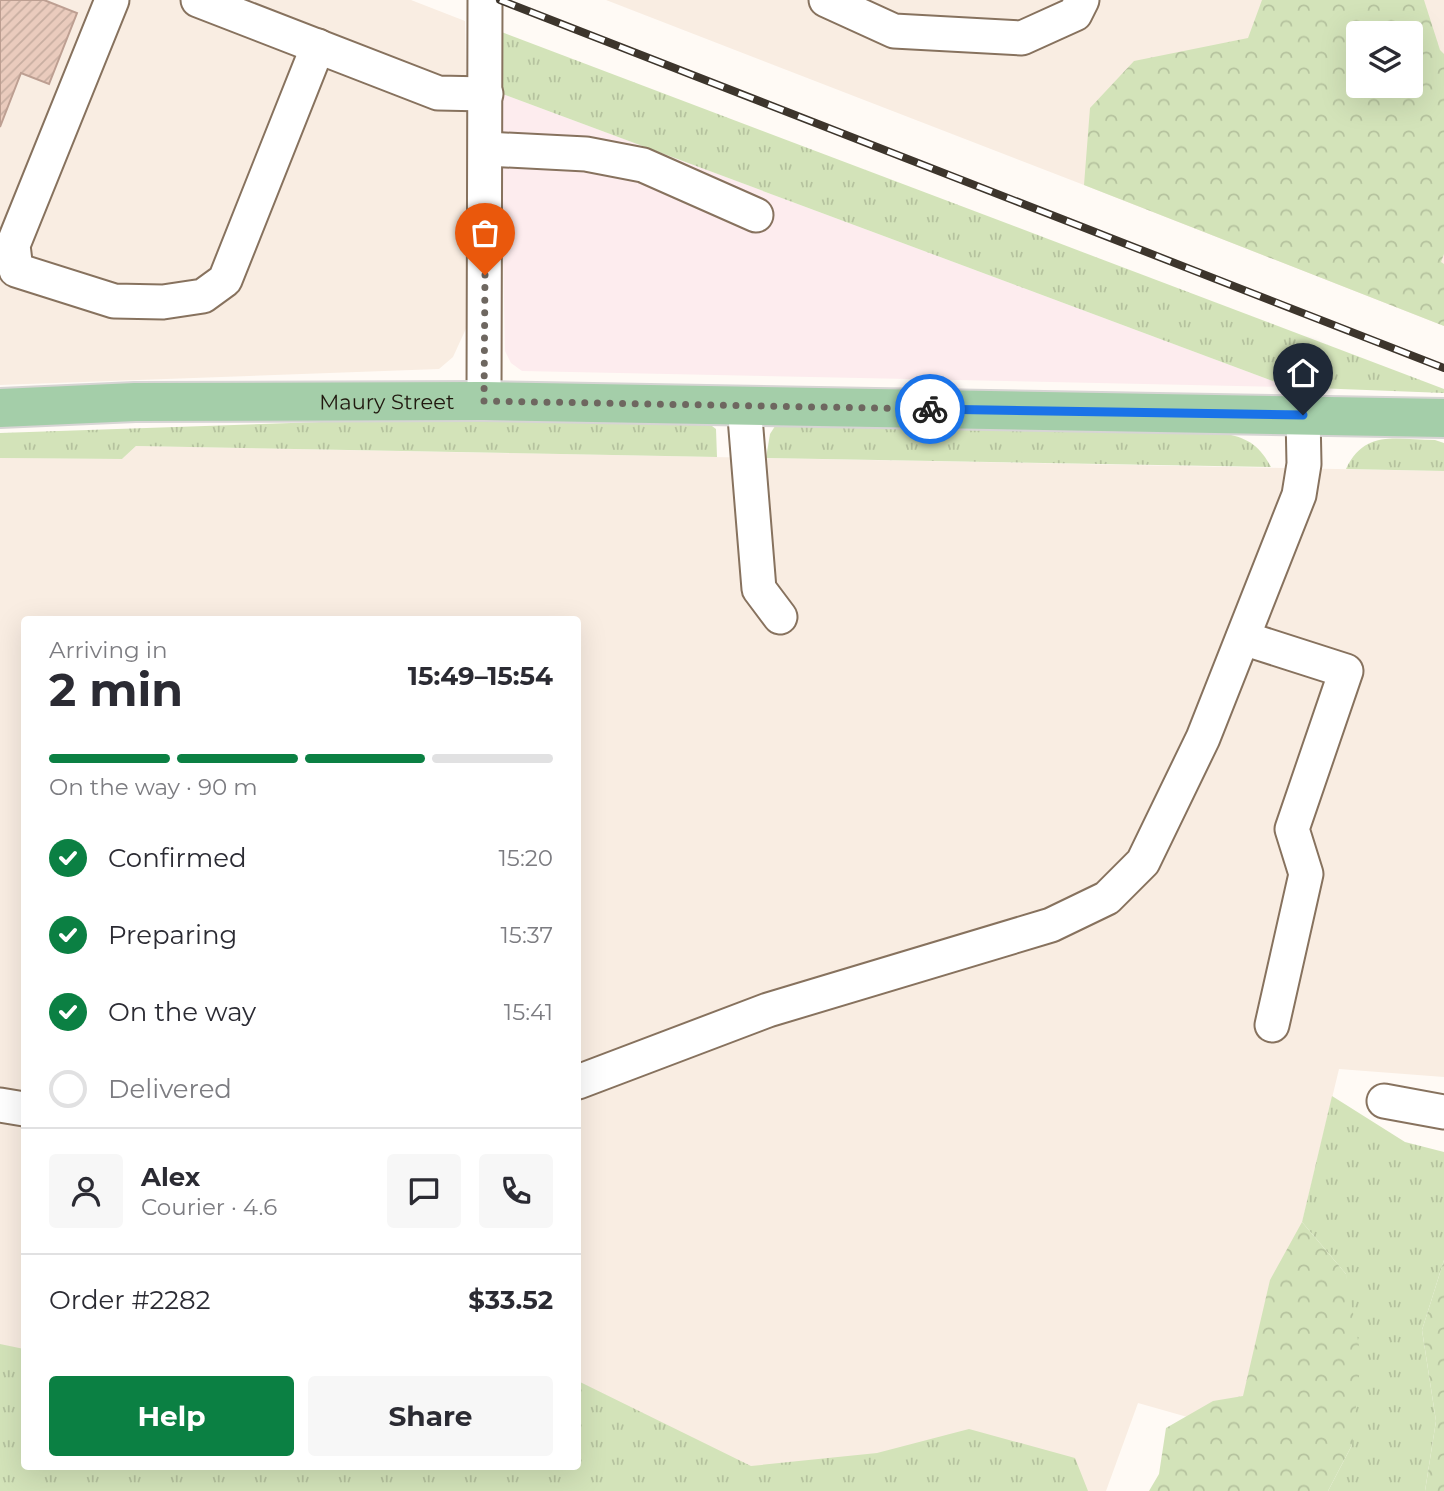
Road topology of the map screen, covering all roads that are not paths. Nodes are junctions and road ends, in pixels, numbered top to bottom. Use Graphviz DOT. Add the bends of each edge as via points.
graph roads {
  1 [pos="111,0"];
  2 [pos="198,0"];
  3 [pos="485,0"];
  4 [pos="826,0"];
  5 [pos="1082,0"];
  6 [pos="318,46"];
  7 [pos="486,94"];
  8 [pos="485,149"];
  9 [pos="756,215"];
  10 [pos="484,401"];
  11 [pos="744,405"];
  12 [pos="0,408"];
  13 [pos="1303,415"];
  14 [pos="1444,418"];
  15 [pos="780,617"];
  16 [pos="1243,638"];
  17 [pos="1272,1025"];
  18 [pos="581,1081"];
  19 [pos="1384,1101"];
  20 [pos="0,1105"];
  21 [pos="21,1108"];
  22 [pos="1444,1112"];
  1 -- 6 [label="street" via="13,245 16,270 114,301 163,302 204,296 225,280"];
  2 -- 6 [label="street"];
  3 -- 7 [label="street"];
  4 -- 5 [label="street" via="894,31 1022,38 1075,14"];
  6 -- 7 [label="street" via="438,93"];
  7 -- 8 [label="street"];
  8 -- 9 [label="street" via="586,154 643,165"];
  8 -- 10 [label="street"];
  10 -- 11 [label="main road, Maury Street"];
  10 -- 12 [label="main road, Maury Street" via="135,402"];
  11 -- 13 [label="main road, Maury Street"];
  11 -- 15 [label="street" via="759,589"];
  13 -- 14 [label="main road, Maury Street"];
  13 -- 16 [label="street" via="1299,495"];
  16 -- 17 [label="street" via="1346,671 1292,829 1306,874"];
  16 -- 18 [label="street" via="1203,738 1143,862 1107,898 1051,925 768,1010"];
  19 -- 22 [label="street"];
  20 -- 21 [label="street"];
}
